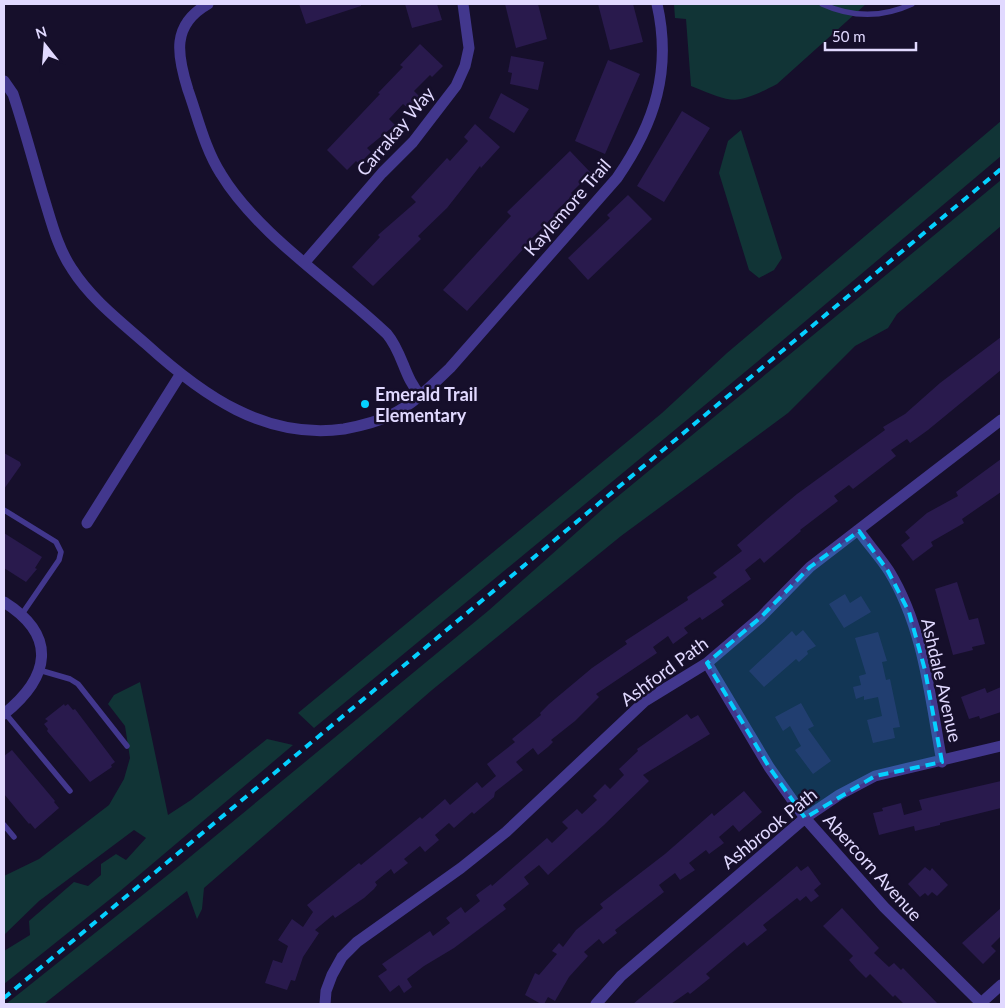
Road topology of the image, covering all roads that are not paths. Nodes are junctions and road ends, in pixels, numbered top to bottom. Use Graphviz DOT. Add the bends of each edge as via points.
graph roads {
  1 [pos="208,4"];
  2 [pos="463,4"];
  3 [pos="657,4"];
  4 [pos="822,4"];
  5 [pos="912,4"];
  6 [pos="4,81"];
  7 [pos="304,262"];
  8 [pos="180,375"];
  9 [pos="420,396"];
  10 [pos="1001,420"];
  11 [pos="4,510"];
  12 [pos="87,523"];
  13 [pos="859,531"];
  14 [pos="4,602"];
  15 [pos="22,614"];
  16 [pos="707,663"];
  17 [pos="38,669"];
  18 [pos="4,712"];
  19 [pos="127,746"];
  20 [pos="1001,746"];
  21 [pos="942,762"];
  22 [pos="70,791"];
  23 [pos="805,818"];
  24 [pos="4,825"];
  25 [pos="14,837"];
  26 [pos="1001,984"];
  27 [pos="325,1004"];
  28 [pos="596,1004"];
  29 [pos="981,1004"];
  1 -- 7 [label="street" via="188,21 178,50 206,143 231,191 252,216"];
  2 -- 7 [label="street, Carrakay Way" via="469,48 466,66 456,86 413,142"];
  3 -- 9 [label="street, Kaylemore Trail" via="664,65 650,116 633,155 617,178 450,368"];
  4 -- 5 [label="lane" via="863,16 894,12"];
  6 -- 8 [label="street, Kaylemore Trail" via="13,94 55,233 72,269 88,292"];
  7 -- 9 [label="street" via="387,334 395,344 408,382"];
  8 -- 9 [label="street, Kaylemore Trail" via="230,408 263,422 303,430 326,431 376,422"];
  8 -- 12 [label="street"];
  10 -- 13 [label="street, Ashford Path"];
  11 -- 15 [label="lane" via="56,542 61,552 59,560"];
  13 -- 16 [label="street, Ashford Path" via="810,567 762,617"];
  13 -- 21 [label="street, Ashdale Avenue" via="888,571 909,612 925,670"];
  14 -- 15 [label="street"];
  15 -- 17 [label="street" via="32,624 40,640"];
  16 -- 23 [label="street, Abercorn Avenue" via="769,767"];
  16 -- 27 [label="street, Ashford Path" via="645,701 506,832 357,942 342,957 332,975"];
  17 -- 18 [label="street" via="34,682 19,701"];
  17 -- 19 [label="lane" via="78,684"];
  18 -- 22 [label="lane"];
  20 -- 21 [label="street, Ashbrook Path"];
  21 -- 23 [label="street, Ashbrook Path" via="875,776 838,795"];
  23 -- 28 [label="street, Ashbrook Path" via="621,976"];
  23 -- 29 [label="street, Abercorn Avenue" via="884,907"];
  24 -- 25 [label="lane"];
  26 -- 29 [label="street"];
}
